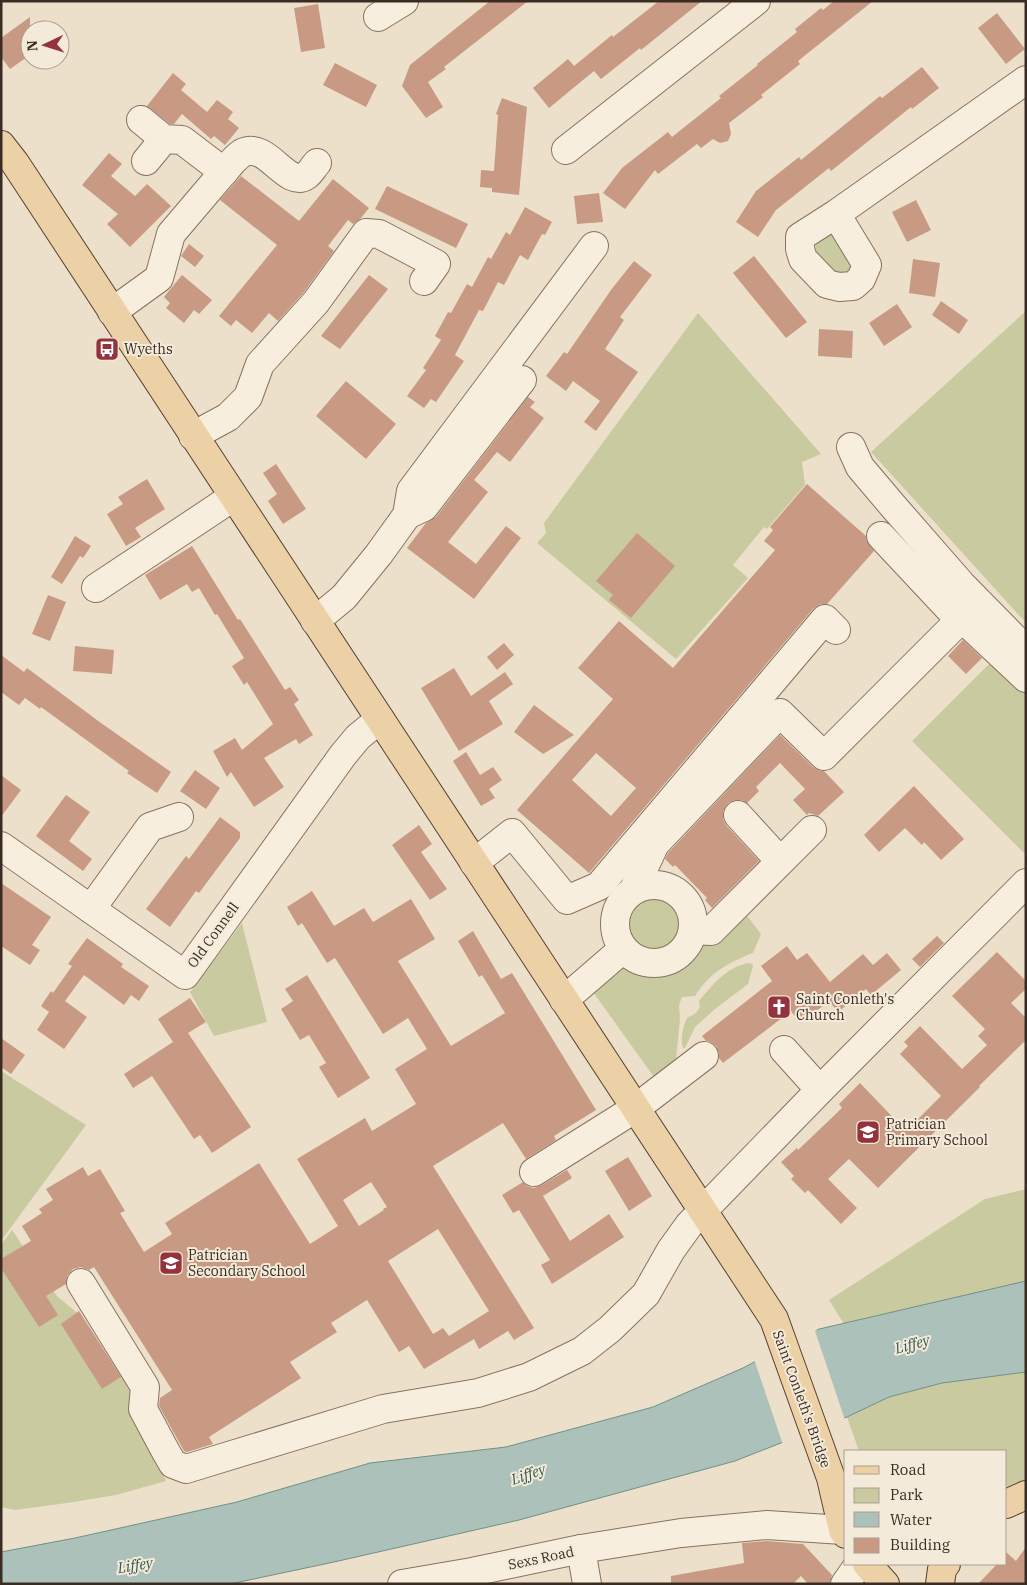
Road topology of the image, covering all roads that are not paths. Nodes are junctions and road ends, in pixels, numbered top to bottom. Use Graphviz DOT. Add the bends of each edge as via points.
graph roads {
  1 [pos="404,1"];
  2 [pos="756,1"];
  3 [pos="378,17"];
  4 [pos="1026,80"];
  5 [pos="141,120"];
  6 [pos="164,139"];
  7 [pos="1,145"];
  8 [pos="566,150"];
  9 [pos="146,161"];
  10 [pos="317,162"];
  11 [pos="224,172"];
  12 [pos="836,214"];
  13 [pos="594,246"];
  14 [pos="424,280"];
  15 [pos="112,312"];
  16 [pos="522,380"];
  17 [pos="193,436"];
  18 [pos="851,447"];
  19 [pos="233,497"];
  20 [pos="407,515"];
  21 [pos="881,536"];
  22 [pos="96,588"];
  23 [pos="962,618"];
  24 [pos="315,621"];
  25 [pos="836,630"];
  26 [pos="1026,650"];
  27 [pos="1026,678"];
  28 [pos="380,719"];
  29 [pos="738,815"];
  30 [pos="179,817"];
  31 [pos="812,830"];
  32 [pos="1,846"];
  33 [pos="780,860"];
  34 [pos="474,863"];
  35 [pos="1026,883"];
  36 [pos="634,889"];
  37 [pos="91,909"];
  38 [pos="693,930"];
  39 [pos="623,949"];
  40 [pos="564,1000"];
  41 [pos="784,1050"];
  42 [pos="704,1056"];
  43 [pos="820,1090"];
  44 [pos="636,1108"];
  45 [pos="534,1172"];
  46 [pos="703,1210"];
  47 [pos="81,1283"];
  48 [pos="1026,1495"];
  49 [pos="1007,1504"];
  50 [pos="844,1527"];
  51 [pos="844,1531"];
  52 [pos="580,1549"];
  53 [pos="858,1565"];
  54 [pos="869,1565"];
  55 [pos="945,1565"];
  56 [pos="473,1578"];
  57 [pos="402,1584"];
  58 [pos="587,1584"];
  59 [pos="845,1584"];
  60 [pos="884,1584"];
  61 [pos="940,1584"];
  1 -- 3 [label="street"];
  2 -- 8 [label="street"];
  4 -- 12 [label="street"];
  5 -- 6 [label="street"];
  6 -- 9 [label="street"];
  6 -- 11 [label="street" via="182,140"];
  7 -- 15 [label="main road, Saint Conleth's Bridge"];
  10 -- 11 [label="street" via="307,175 298,178 260,152 250,151 242,153"];
  11 -- 15 [label="street" via="171,234 159,278"];
  13 -- 20 [label="street" via="411,491"];
  14 -- 17 [label="street" via="436,264 379,234 366,233 316,302 260,364 248,397 228,416"];
  15 -- 17 [label="main road, Saint Conleth's Bridge"];
  16 -- 20 [label="street" via="424,507"];
  17 -- 19 [label="main road, Saint Conleth's Bridge"];
  18 -- 26 [label="street" via="860,467 893,506 962,585"];
  19 -- 22 [label="street"];
  19 -- 24 [label="main road, Saint Conleth's Bridge"];
  20 -- 24 [label="street" via="344,596"];
  21 -- 23 [label="street" via="955,615"];
  23 -- 27 [label="street"];
  23 -- 36 [label="street" via="824,756 780,713 655,844"];
  24 -- 28 [label="main road, Saint Conleth's Bridge"];
  25 -- 34 [label="street" via="825,619 599,886 567,900 512,834"];
  28 -- 34 [label="main road, Saint Conleth's Bridge"];
  28 -- 37 [label="street, Old Connell" via="343,754 185,975"];
  29 -- 33 [label="street"];
  30 -- 37 [label="street" via="150,827"];
  31 -- 33 [label="street"];
  32 -- 37 [label="street, Old Connell"];
  33 -- 38 [label="street" via="711,931"];
  34 -- 40 [label="main road, Saint Conleth's Bridge"];
  35 -- 43 [label="street"];
  36 -- 38 [label="street" via="646,885 671,888 688,904"];
  36 -- 39 [label="street" via="619,905 614,920 616,935"];
  38 -- 39 [label="street" via="682,951 666,962 644,962"];
  39 -- 40 [label="street"];
  40 -- 44 [label="main road, Saint Conleth's Bridge"];
  41 -- 43 [label="street"];
  42 -- 44 [label="street"];
  43 -- 46 [label="street"];
  44 -- 45 [label="street"];
  44 -- 46 [label="main road, Saint Conleth's Bridge"];
  46 -- 47 [label="street" via="689,1225 642,1299 582,1352 529,1376 478,1393 383,1409 186,1469 173,1464 166,1452 143,1409 145,1387"];
  46 -- 50 [label="main road, Saint Conleth's Bridge" via="774,1319 831,1478"];
  48 -- 49 [label="main road"];
  51 -- 52 [label="street, Sexs Road" via="767,1526 681,1533"];
  52 -- 56 [label="street, Sexs Road"];
  52 -- 58 [label="street"];
  53 -- 59 [label="street"];
  54 -- 60 [label="main road"];
  55 -- 61 [label="main road"];
  56 -- 57 [label="street, Sexs Road"];
}
